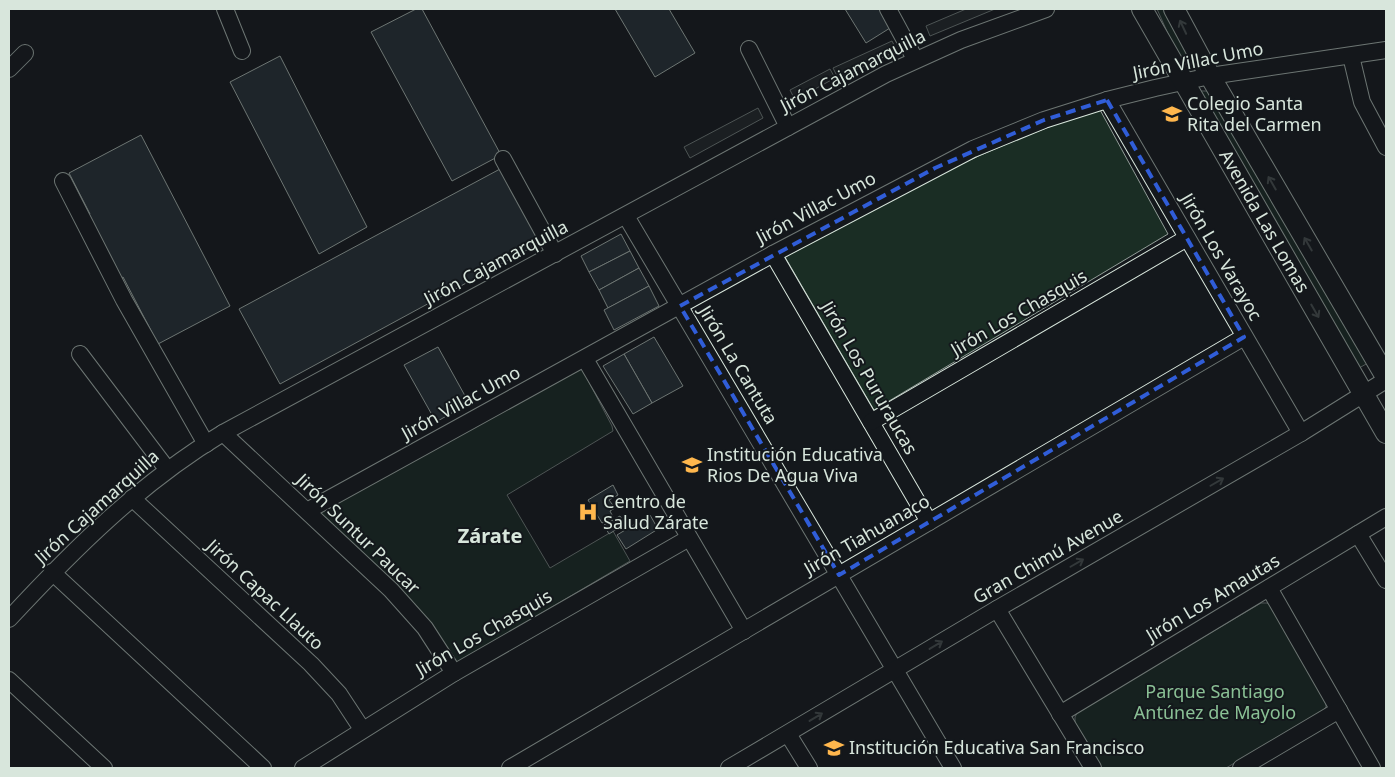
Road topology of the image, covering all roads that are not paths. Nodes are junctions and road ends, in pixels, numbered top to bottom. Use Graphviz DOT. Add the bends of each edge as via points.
graph roads {
  1 [pos="226,9"];
  2 [pos="888,9"];
  3 [pos="1046,9"];
  4 [pos="1142,9"];
  5 [pos="1174,9"];
  6 [pos="1022,12"];
  7 [pos="749,49"];
  8 [pos="1386,50"];
  9 [pos="242,51"];
  10 [pos="25,53"];
  11 [pos="1351,56"];
  12 [pos="915,59"];
  13 [pos="9,69"];
  14 [pos="1210,76"];
  15 [pos="1183,82"];
  16 [pos="1107,100"];
  17 [pos="788,128"];
  18 [pos="1386,147"];
  19 [pos="503,159"];
  20 [pos="63,181"];
  21 [pos="626,216"];
  22 [pos="1187,238"];
  23 [pos="555,254"];
  24 [pos="774,254"];
  25 [pos="680,306"];
  26 [pos="1244,336"];
  27 [pos="80,354"];
  28 [pos="585,358"];
  29 [pos="1386,379"];
  30 [pos="1363,395"];
  31 [pos="872,422"];
  32 [pos="223,433"];
  33 [pos="1301,433"];
  34 [pos="1386,433"];
  35 [pos="206,444"];
  36 [pos="167,469"];
  37 [pos="132,498"];
  38 [pos="307,511"];
  39 [pos="1386,517"];
  40 [pos="929,522"];
  41 [pos="1358,534"];
  42 [pos="689,538"];
  43 [pos="52,572"];
  44 [pos="838,575"];
  45 [pos="1386,580"];
  46 [pos="1269,588"];
  47 [pos="997,609"];
  48 [pos="9,619"];
  49 [pos="744,631"];
  50 [pos="894,670"];
  51 [pos="454,673"];
  52 [pos="9,680"];
  53 [pos="1339,710"];
  54 [pos="1060,714"];
  55 [pos="362,729"];
  56 [pos="788,734"];
  57 [pos="104,768"];
  58 [pos="263,768"];
  59 [pos="303,768"];
  60 [pos="510,768"];
  61 [pos="729,768"];
  62 [pos="809,768"];
  63 [pos="953,768"];
  64 [pos="1093,768"];
  65 [pos="1241,768"];
  66 [pos="1372,768"];
  1 -- 9 [label="street"];
  2 -- 12 [label="street"];
  3 -- 6 [label="street, Jirón Cajamarquilla"];
  4 -- 15 [label="main road, Avenida Las Lomas"];
  14 -- 5 [label="main road, Avenida Las Lomas, one-way"];
  6 -- 12 [label="street, Jirón Cajamarquilla"];
  7 -- 17 [label="street"];
  8 -- 11 [label="street, Jirón Villac Umo"];
  10 -- 13 [label="street"];
  11 -- 14 [label="street, Jirón Villac Umo"];
  11 -- 18 [label="street" via="1362,102"];
  12 -- 17 [label="street, Jirón Cajamarquilla"];
  14 -- 15 [label="street, Jirón Villac Umo"];
  29 -- 14 [label="main road, Avenida Las Lomas, one-way"];
  15 -- 16 [label="street, Jirón Villac Umo"];
  15 -- 30 [label="main road, Avenida Las Lomas, one-way"];
  16 -- 22 [label="street, Jirón Los Varayoc"];
  16 -- 24 [label="street, Jirón Villac Umo" via="1044,120 973,149"];
  17 -- 21 [label="street, Jirón Cajamarquilla"];
  19 -- 23 [label="street"];
  20 -- 35 [label="street" via="124,300"];
  21 -- 23 [label="street, Jirón Cajamarquilla"];
  21 -- 25 [label="street, Jirón La Cantuta"];
  22 -- 26 [label="street, Jirón Los Varayoc"];
  22 -- 31 [label="street, Jirón Los Chasquis"];
  23 -- 32 [label="street, Jirón Cajamarquilla"];
  24 -- 25 [label="street, Jirón Villac Umo"];
  24 -- 31 [label="street, Jirón Los Pururaucas"];
  25 -- 28 [label="street, Jirón Villac Umo"];
  25 -- 44 [label="street, Jirón La Cantuta"];
  26 -- 33 [label="street, Jirón Los Varayoc"];
  26 -- 40 [label="street, Jirón Tiahuanaco"];
  27 -- 36 [label="street"];
  28 -- 38 [label="street, Jirón Villac Umo"];
  28 -- 42 [label="street"];
  29 -- 30 [label="street, Gran Chimú Avenue"];
  30 -- 33 [label="street, Gran Chimú Avenue"];
  30 -- 34 [label="main road, Avenida Las Lomas"];
  31 -- 40 [label="street, Jirón Los Pururaucas"];
  32 -- 35 [label="street, Jirón Cajamarquilla"];
  32 -- 38 [label="street, Jirón Suntur Paucar"];
  47 -- 33 [label="street, Gran Chimú Avenue, one-way"];
  35 -- 36 [label="street, Jirón Cajamarquilla"];
  36 -- 37 [label="street, Jirón Cajamarquilla"];
  37 -- 43 [label="street, Jirón Cajamarquilla"];
  37 -- 55 [label="street, Jirón Capac Llauto" via="311,664 339,694"];
  38 -- 51 [label="street, Jirón Suntur Paucar" via="391,590 426,628"];
  39 -- 41 [label="street, Jirón Los Amautas"];
  40 -- 44 [label="street, Jirón Tiahuanaco"];
  41 -- 45 [label="street"];
  41 -- 46 [label="street, Jirón Los Amautas"];
  42 -- 49 [label="street"];
  42 -- 51 [label="street, Jirón Los Chasquis"];
  43 -- 48 [label="street, Jirón Cajamarquilla"];
  43 -- 58 [label="street"];
  44 -- 49 [label="street, Jirón Tiahuanaco"];
  44 -- 50 [label="street, Jirón La Cantuta"];
  46 -- 53 [label="street"];
  46 -- 54 [label="street, Jirón Los Amautas"];
  50 -- 47 [label="street, Gran Chimú Avenue, one-way"];
  47 -- 54 [label="street"];
  49 -- 60 [label="street, Jirón Tiahuanaco"];
  56 -- 50 [label="street, Gran Chimú Avenue, one-way"];
  50 -- 63 [label="street, Jirón La Cantuta"];
  51 -- 55 [label="street, Jirón Los Chasquis"];
  52 -- 57 [label="street"];
  53 -- 65 [label="street"];
  53 -- 66 [label="street"];
  54 -- 64 [label="street"];
  55 -- 59 [label="street, Jirón Los Chasquis"];
  56 -- 61 [label="street, Gran Chimú Avenue"];
  56 -- 62 [label="street"];
}
